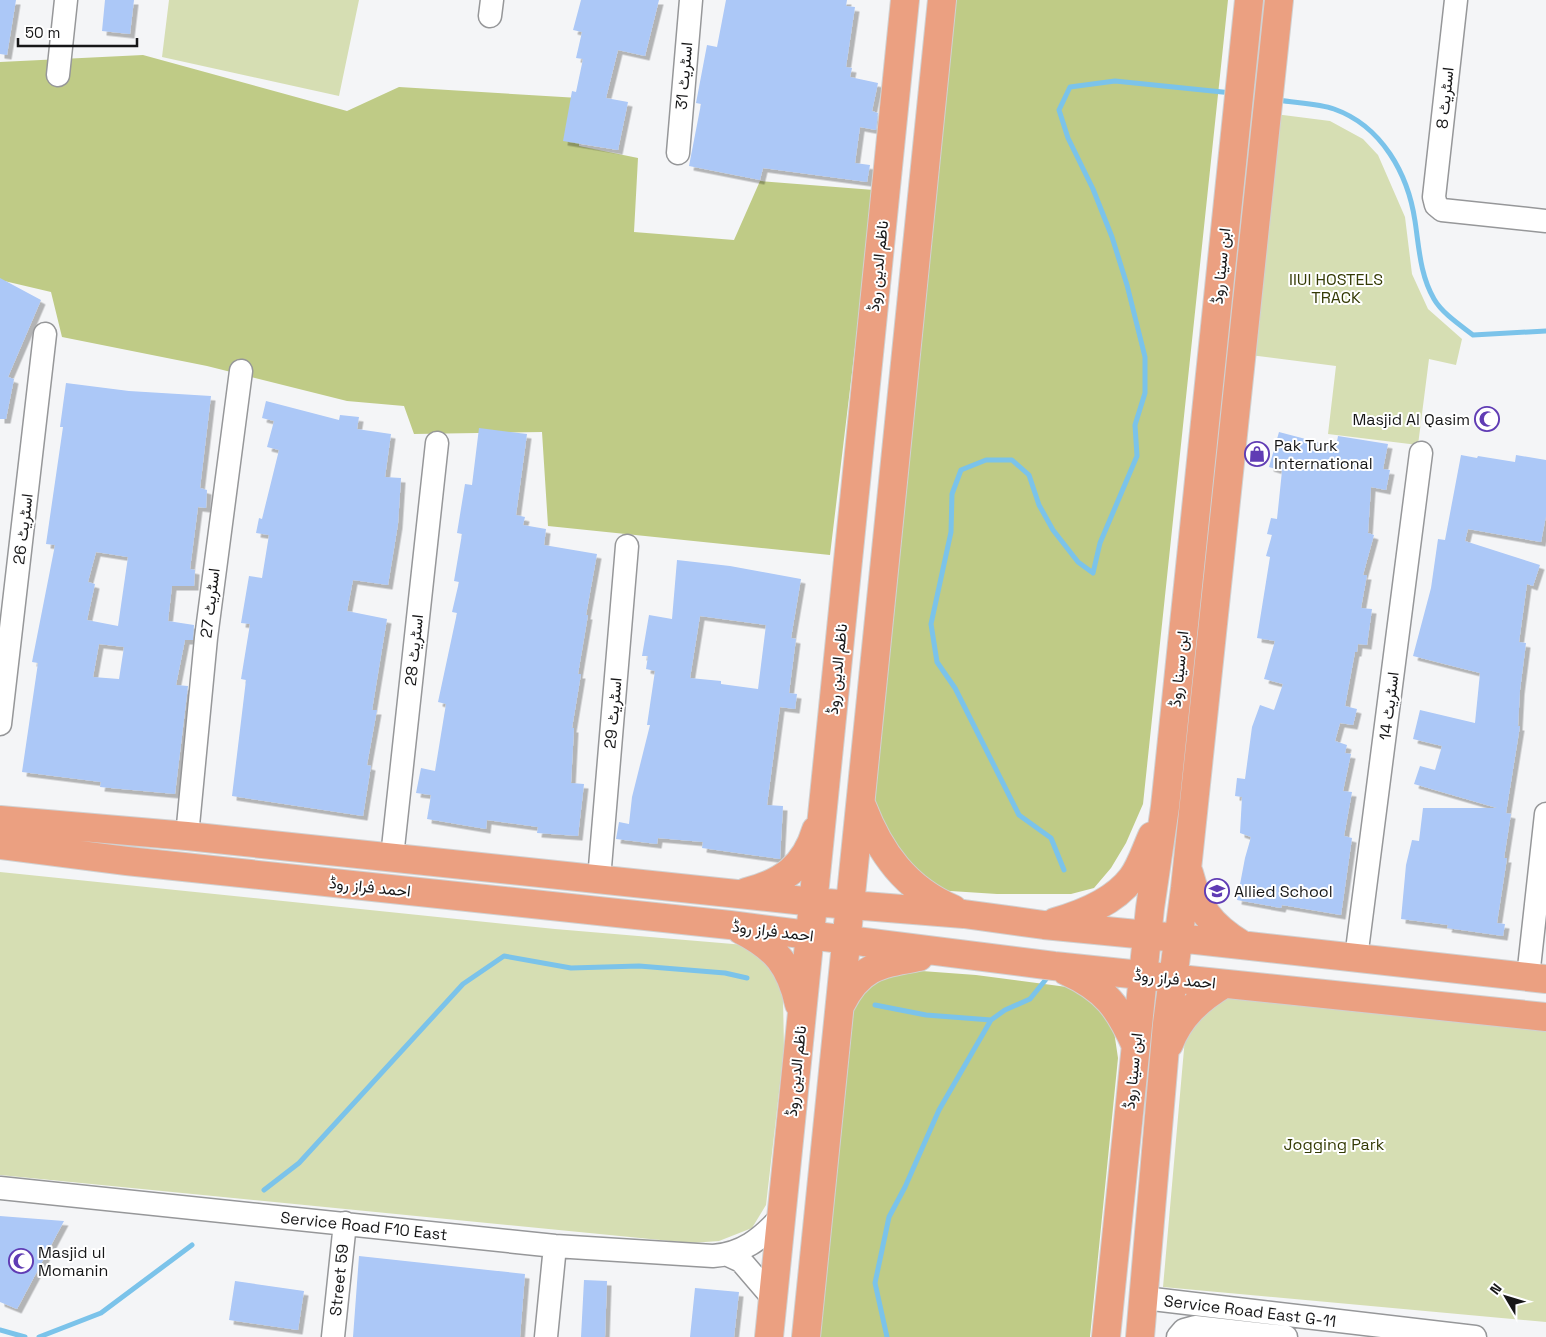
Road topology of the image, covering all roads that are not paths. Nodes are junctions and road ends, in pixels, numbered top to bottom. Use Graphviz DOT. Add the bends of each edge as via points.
graph roads {
  1 [pos="66,0"];
  2 [pos="691,0"];
  3 [pos="905,0"];
  4 [pos="942,0"];
  5 [pos="1279,0"];
  6 [pos="1456,0"];
  7 [pos="1247,13"];
  8 [pos="58,75"];
  9 [pos="678,153"];
  10 [pos="1546,221"];
  11 [pos="45,334"];
  12 [pos="1212,347"];
  13 [pos="1241,350"];
  14 [pos="241,371"];
  15 [pos="437,443"];
  16 [pos="1421,453"];
  17 [pos="627,546"];
  18 [pos="0,724"];
  19 [pos="824,804"];
  20 [pos="862,805"];
  21 [pos="1165,807"];
  22 [pos="1546,814"];
  23 [pos="0,820"];
  24 [pos="187,836"];
  25 [pos="0,845"];
  26 [pos="392,857"];
  27 [pos="1186,864"];
  28 [pos="599,879"];
  29 [pos="740,894"];
  30 [pos="814,902"];
  31 [pos="852,905"];
  32 [pos="964,914"];
  33 [pos="730,925"];
  34 [pos="1044,925"];
  35 [pos="1147,934"];
  36 [pos="810,935"];
  37 [pos="1178,938"];
  38 [pos="848,940"];
  39 [pos="1242,945"];
  40 [pos="940,953"];
  41 [pos="1356,958"];
  42 [pos="1054,966"];
  43 [pos="1143,975"];
  44 [pos="1173,978"];
  45 [pos="1537,978"];
  46 [pos="1224,984"];
  47 [pos="840,1006"];
  48 [pos="802,1015"];
  49 [pos="1546,1017"];
  50 [pos="1136,1046"];
  51 [pos="1164,1057"];
  52 [pos="1125,1147"];
  53 [pos="1156,1149"];
  54 [pos="0,1188"];
  55 [pos="780,1218"];
  56 [pos="345,1223"];
  57 [pos="555,1246"];
  58 [pos="728,1255"];
  59 [pos="772,1297"];
  60 [pos="1144,1298"];
  61 [pos="1106,1330"];
  62 [pos="1141,1332"];
  63 [pos="333,1337"];
  64 [pos="546,1337"];
  65 [pos="769,1337"];
  66 [pos="806,1337"];
  67 [pos="1178,1337"];
  68 [pos="1286,1337"];
  69 [pos="1475,1337"];
  1 -- 8 [label="street"];
  2 -- 9 [label="street, اسٹریٹ 31"];
  3 -- 19 [label="main road, ناظم الدین روڈ"];
  4 -- 20 [label="main road"];
  5 -- 13 [label="main road, ابن سینا روڈ"];
  6 -- 10 [label="street, اسٹریٹ 8" via="1434,197 1436,205 1442,210"];
  7 -- 12 [label="main road, ابن سینا روڈ"];
  11 -- 18 [label="street, اسٹریٹ 26"];
  12 -- 13 [label="main road"];
  12 -- 21 [label="main road, ابن سینا روڈ"];
  13 -- 27 [label="main road, ابن سینا روڈ"];
  14 -- 24 [label="street, اسٹریٹ 27" via="206,638"];
  15 -- 26 [label="street, اسٹریٹ 28"];
  16 -- 41 [label="street, اسٹریٹ 14"];
  17 -- 28 [label="street, اسٹریٹ 29"];
  19 -- 29 [label="main road" via="812,842 794,869 770,886"];
  19 -- 30 [label="main road, ناظم الدین روڈ"];
  20 -- 31 [label="main road"];
  20 -- 32 [label="main road" via="873,834 889,861 910,884 936,902"];
  21 -- 34 [label="main road" via="1133,877 1117,894 1083,914"];
  21 -- 35 [label="main road, ابن سینا روڈ"];
  22 -- 45 [label="street"];
  23 -- 24 [label="main road, احمد فراز روڈ"];
  24 -- 26 [label="main road, احمد فراز روڈ"];
  25 -- 33 [label="main road, احمد فراز روڈ"];
  26 -- 28 [label="main road, احمد فراز روڈ"];
  27 -- 37 [label="main road, ابن سینا روڈ"];
  27 -- 39 [label="main road" via="1194,893 1207,918 1222,933"];
  28 -- 29 [label="main road, احمد فراز روڈ"];
  29 -- 30 [label="main road, احمد فراز روڈ"];
  30 -- 31 [label="main road, احمد فراز روڈ"];
  30 -- 36 [label="main road, ناظم الدین روڈ"];
  31 -- 32 [label="main road, احمد فراز روڈ"];
  31 -- 38 [label="main road"];
  32 -- 34 [label="main road, احمد فراز روڈ"];
  33 -- 36 [label="main road, احمد فراز روڈ"];
  33 -- 48 [label="main road" via="762,941 781,958 795,985"];
  34 -- 35 [label="main road, احمد فراز روڈ"];
  35 -- 37 [label="main road, احمد فراز روڈ"];
  35 -- 43 [label="main road, ابن سینا روڈ"];
  36 -- 38 [label="main road, احمد فراز روڈ"];
  36 -- 48 [label="main road, ناظم الدین روڈ"];
  37 -- 39 [label="main road, احمد فراز روڈ"];
  37 -- 44 [label="main road, ابن سینا روڈ"];
  38 -- 40 [label="main road, احمد فراز روڈ"];
  38 -- 47 [label="main road"];
  39 -- 41 [label="main road, احمد فراز روڈ"];
  40 -- 42 [label="main road, احمد فراز روڈ"];
  40 -- 47 [label="main road" via="868,970 850,986"];
  41 -- 45 [label="main road, احمد فراز روڈ"];
  42 -- 43 [label="main road, احمد فراز روڈ"];
  42 -- 50 [label="main road" via="1087,982 1110,999"];
  43 -- 44 [label="main road, احمد فراز روڈ"];
  43 -- 50 [label="main road, ابن سینا روڈ"];
  44 -- 46 [label="main road, احمد فراز روڈ"];
  44 -- 51 [label="main road, ابن سینا روڈ"];
  46 -- 49 [label="main road, احمد فراز روڈ"];
  46 -- 51 [label="main road" via="1207,994 1185,1015 1176,1027"];
  47 -- 66 [label="main road"];
  48 -- 55 [label="main road, ناظم الدین روڈ"];
  50 -- 52 [label="main road, ابن سینا روڈ"];
  51 -- 53 [label="main road, ابن سینا روڈ"];
  52 -- 53 [label="main road"];
  52 -- 61 [label="main road, ابن سینا روڈ"];
  53 -- 60 [label="main road, ابن سینا روڈ"];
  54 -- 56 [label="street, Service Road F10 East"];
  55 -- 58 [label="street, Service Road F10 East" via="764,1236"];
  55 -- 59 [label="main road, ناظم الدین روڈ"];
  56 -- 57 [label="street, Service Road F10 East"];
  56 -- 63 [label="street, Street 59"];
  57 -- 58 [label="street, Service Road F10 East"];
  57 -- 64 [label="street"];
  58 -- 59 [label="street" via="741,1261"];
  59 -- 65 [label="main road, ناظم الدین روڈ"];
  60 -- 62 [label="main road, ابن سینا روڈ"];
  60 -- 69 [label="street, Service Road East G-11"];
  61 -- 62 [label="main road"];
  67 -- 68 [label="street" via="1184,1330 1194,1327"];
}
